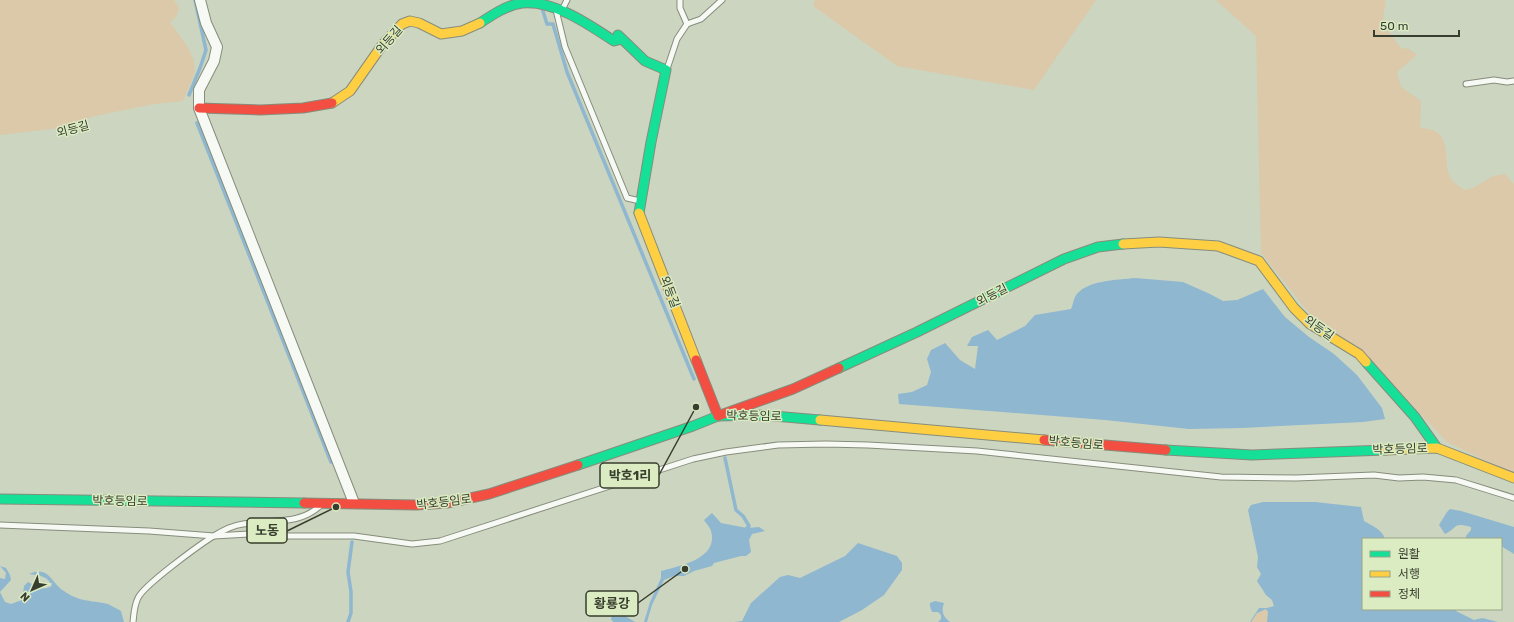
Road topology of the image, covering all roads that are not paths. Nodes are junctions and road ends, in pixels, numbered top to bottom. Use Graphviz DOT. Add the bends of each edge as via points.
graph roads {
  1 [pos="200,0"];
  2 [pos="568,0"];
  3 [pos="680,0"];
  4 [pos="722,0"];
  5 [pos="559,10"];
  6 [pos="687,24"];
  7 [pos="666,70"];
  8 [pos="1514,81"];
  9 [pos="1466,84"];
  10 [pos="199,108"];
  11 [pos="641,201"];
  12 [pos="718,416"];
  13 [pos="1438,448"];
  14 [pos="1514,478"];
  15 [pos="1514,498"];
  16 [pos="0,499"];
  17 [pos="323,503"];
  18 [pos="354,503"];
  19 [pos="0,525"];
  20 [pos="214,536"];
  21 [pos="134,622"];
  1 -- 10 [label="street" via="206,23 217,47 214,61 199,90"];
  2 -- 5 [label="lane"];
  3 -- 6 [label="lane" via="680,8"];
  4 -- 6 [label="lane" via="702,20"];
  5 -- 7 [label="street, 외등길" via="572,14 614,41 618,40 618,35 645,61"];
  5 -- 10 [label="street, 외등길" via="539,3 521,3 496,12 462,31 441,34 419,23 410,21 402,24 383,44 350,91 330,104 260,110"];
  5 -- 11 [label="lane" via="564,47 627,198"];
  6 -- 7 [label="lane" via="677,39"];
  7 -- 11 [label="street, 외등길"];
  8 -- 9 [label="lane" via="1494,80"];
  10 -- 18 [label="street"];
  11 -- 12 [label="street, 외등길" via="639,214"];
  12 -- 13 [label="street, 박호등임로" via="761,415 1196,453 1252,455"];
  12 -- 13 [label="street, 외등길" via="793,389 917,332 1064,259 1098,247 1159,242 1218,246 1259,261 1294,308 1310,324 1359,354 1415,417"];
  12 -- 18 [label="street, 박호등임로" via="478,498 415,506"];
  13 -- 14 [label="street, 박호등임로"];
  15 -- 20 [label="lane" via="1456,480 1422,477 1221,477 977,451 840,444 778,445 693,459 440,541 412,544 354,536"];
  16 -- 17 [label="street, 박호등임로"];
  17 -- 18 [label="street, 박호등임로"];
  17 -- 20 [label="lane" via="312,513 291,520 242,524"];
  19 -- 20 [label="lane" via="156,531"];
  20 -- 21 [label="lane" via="150,584 138,597"];
}
